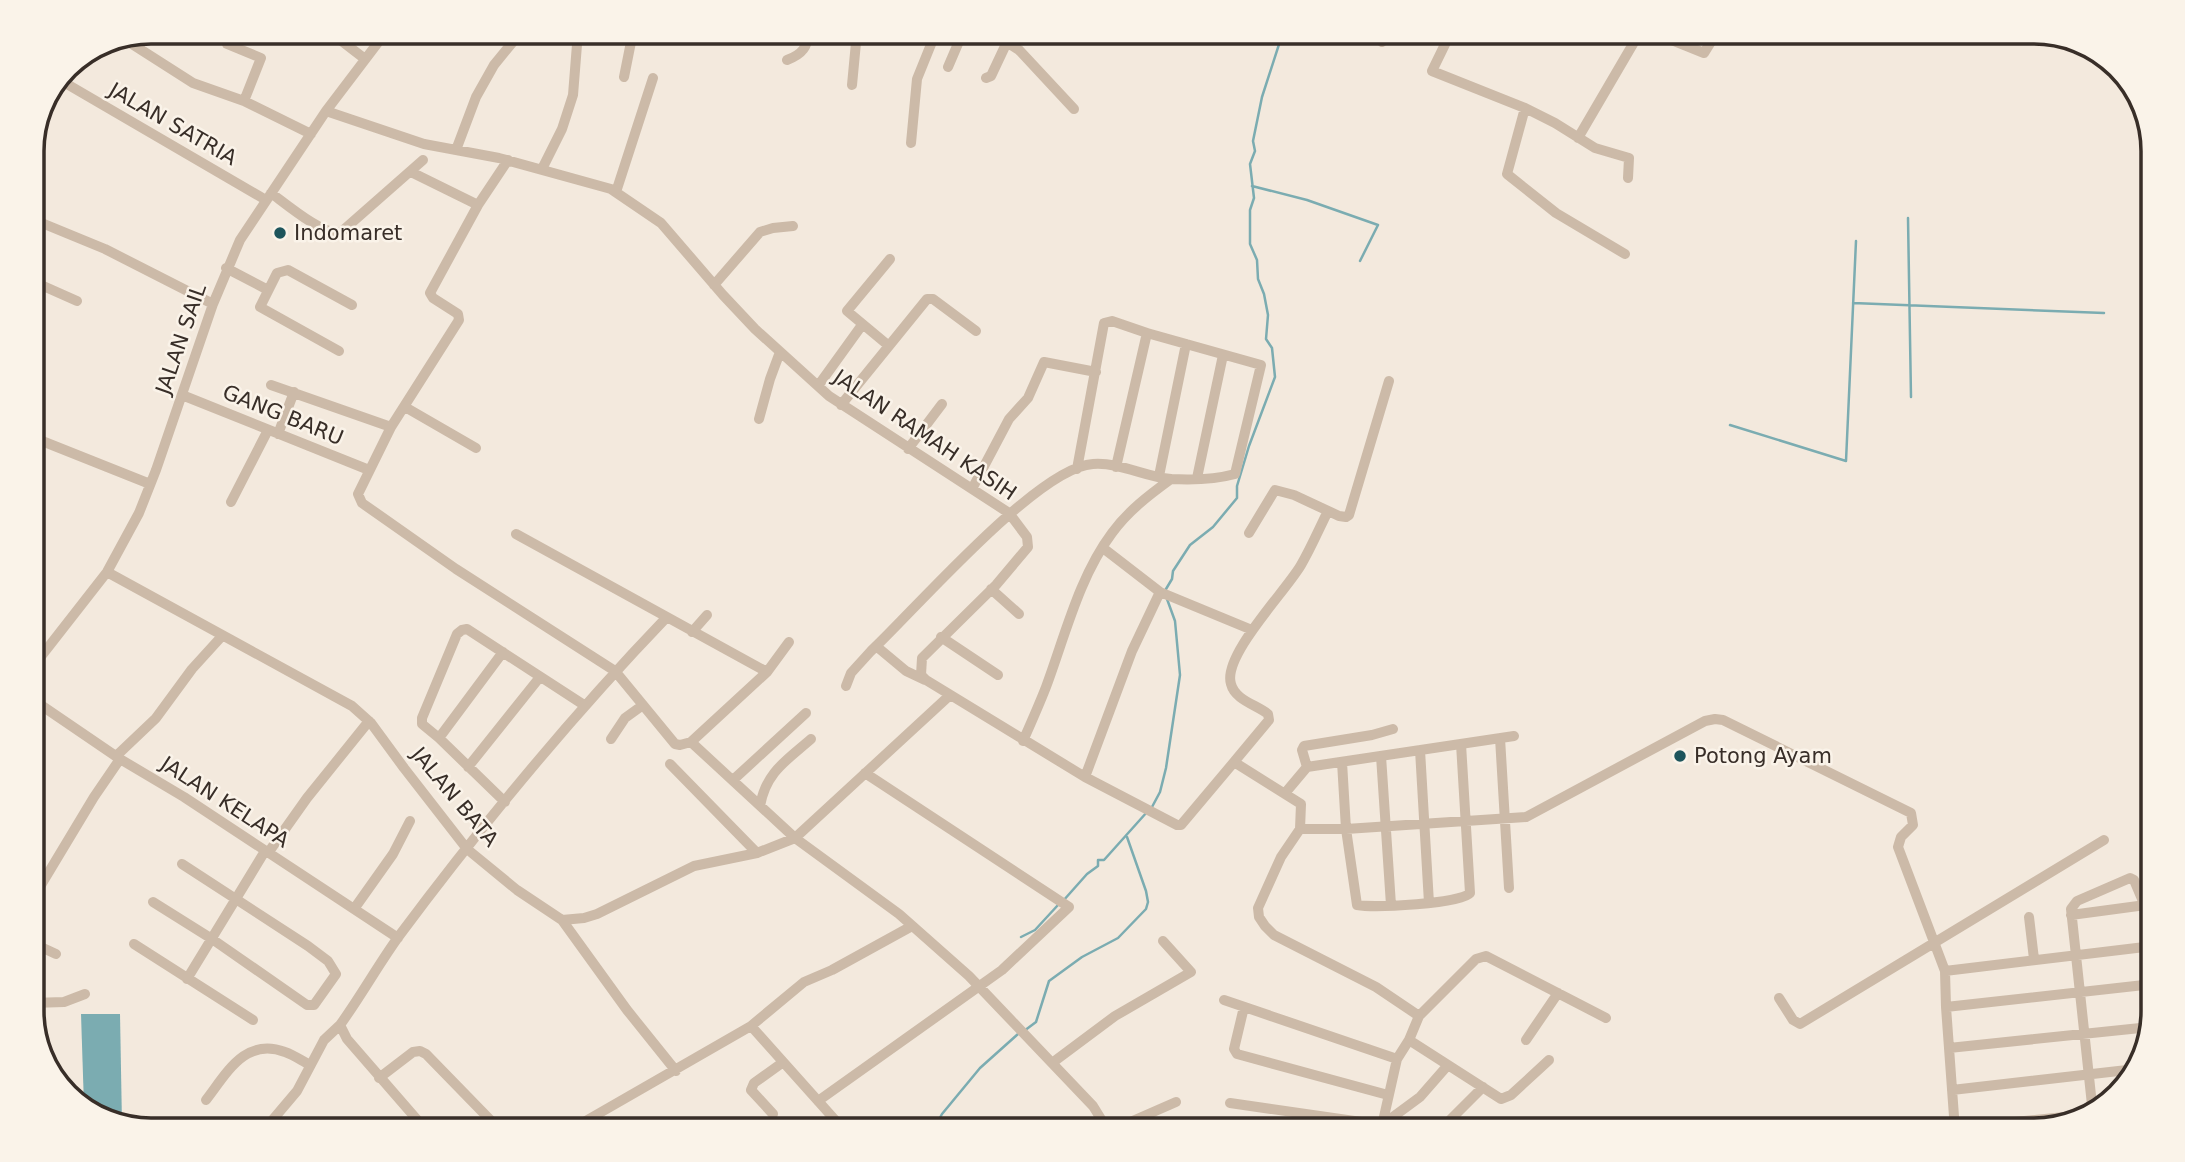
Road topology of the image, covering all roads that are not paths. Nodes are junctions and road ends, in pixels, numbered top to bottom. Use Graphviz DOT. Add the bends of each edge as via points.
graph roads {
  1 [pos="227,44"];
  2 [pos="346,44"];
  3 [pos="377,44"];
  4 [pos="511,44"];
  5 [pos="577,44"];
  6 [pos="631,44"];
  7 [pos="807,44"];
  8 [pos="857,44"];
  9 [pos="931,44"];
  10 [pos="957,44"];
  11 [pos="1006,44"];
  12 [pos="1010,44"];
  13 [pos="1445,44"];
  14 [pos="1633,44"];
  15 [pos="1682,44"];
  16 [pos="1710,44"];
  17 [pos="134,46"];
  18 [pos="365,59"];
  19 [pos="787,60"];
  20 [pos="948,67"];
  21 [pos="624,77"];
  22 [pos="653,78"];
  23 [pos="986,78"];
  24 [pos="68,84"];
  25 [pos="852,85"];
  26 [pos="244,101"];
  27 [pos="1525,108"];
  28 [pos="1074,109"];
  29 [pos="326,111"];
  30 [pos="311,134"];
  31 [pos="1578,138"];
  32 [pos="911,143"];
  33 [pos="456,150"];
  34 [pos="423,160"];
  35 [pos="508,160"];
  36 [pos="542,169"];
  37 [pos="411,172"];
  38 [pos="1628,178"];
  39 [pos="616,192"];
  40 [pos="269,197"];
  41 [pos="478,205"];
  42 [pos="44,224"];
  43 [pos="793,226"];
  44 [pos="1625,254"];
  45 [pos="890,259"];
  46 [pos="226,268"];
  47 [pos="714,285"];
  48 [pos="44,286"];
  49 [pos="268,290"];
  50 [pos="77,301"];
  51 [pos="213,304"];
  52 [pos="352,305"];
  53 [pos="862,325"];
  54 [pos="976,331"];
  55 [pos="1147,333"];
  56 [pos="1186,344"];
  57 [pos="889,346"];
  58 [pos="339,351"];
  59 [pos="780,352"];
  60 [pos="1223,355"];
  61 [pos="1096,372"];
  62 [pos="1389,381"];
  63 [pos="271,385"];
  64 [pos="818,386"];
  65 [pos="294,392"];
  66 [pos="182,394"];
  67 [pos="942,404"];
  68 [pos="841,405"];
  69 [pos="405,407"];
  70 [pos="759,419"];
  71 [pos="391,427"];
  72 [pos="273,432"];
  73 [pos="44,442"];
  74 [pos="476,447"];
  75 [pos="908,449"];
  76 [pos="1116,467"];
  77 [pos="1077,469"];
  78 [pos="369,470"];
  79 [pos="1158,476"];
  80 [pos="1197,478"];
  81 [pos="1171,479"];
  82 [pos="150,484"];
  83 [pos="971,489"];
  84 [pos="231,502"];
  85 [pos="1328,511"];
  86 [pos="1009,513"];
  87 [pos="1249,533"];
  88 [pos="516,534"];
  89 [pos="1103,548"];
  90 [pos="107,572"];
  91 [pos="991,589"];
  92 [pos="1165,594"];
  93 [pos="1019,614"];
  94 [pos="706,615"];
  95 [pos="666,618"];
  96 [pos="1252,631"];
  97 [pos="692,632"];
  98 [pos="222,636"];
  99 [pos="941,638"];
  100 [pos="789,642"];
  101 [pos="876,646"];
  102 [pos="503,652"];
  103 [pos="44,653"];
  104 [pos="615,671"];
  105 [pos="767,672"];
  106 [pos="998,675"];
  107 [pos="541,677"];
  108 [pos="926,680"];
  109 [pos="846,687"];
  110 [pos="949,696"];
  111 [pos="584,705"];
  112 [pos="643,705"];
  113 [pos="44,707"];
  114 [pos="806,713"];
  115 [pos="369,720"];
  116 [pos="1393,729"];
  117 [pos="1514,736"];
  118 [pos="439,738"];
  119 [pos="1500,738"];
  120 [pos="611,739"];
  121 [pos="811,739"];
  122 [pos="1023,741"];
  123 [pos="691,742"];
  124 [pos="1461,744"];
  125 [pos="1420,750"];
  126 [pos="1381,756"];
  127 [pos="118,758"];
  128 [pos="1234,762"];
  129 [pos="1342,762"];
  130 [pos="670,765"];
  131 [pos="468,766"];
  132 [pos="1303,772"];
  133 [pos="865,773"];
  134 [pos="1085,778"];
  135 [pos="733,780"];
  136 [pos="1286,792"];
  137 [pos="505,802"];
  138 [pos="1301,804"];
  139 [pos="760,806"];
  140 [pos="1504,819"];
  141 [pos="410,821"];
  142 [pos="1465,821"];
  143 [pos="1424,824"];
  144 [pos="1386,826"];
  145 [pos="1300,829"];
  146 [pos="1346,829"];
  147 [pos="795,838"];
  148 [pos="2104,840"];
  149 [pos="467,849"];
  150 [pos="267,852"];
  151 [pos="757,853"];
  152 [pos="182,864"];
  153 [pos="44,880"];
  154 [pos="1509,888"];
  155 [pos="2141,891"];
  156 [pos="237,898"];
  157 [pos="153,902"];
  158 [pos="1429,903"];
  159 [pos="1391,905"];
  160 [pos="2141,906"];
  161 [pos="354,909"];
  162 [pos="2071,915"];
  163 [pos="2029,917"];
  164 [pos="562,920"];
  165 [pos="912,926"];
  166 [pos="398,938"];
  167 [pos="212,939"];
  168 [pos="1163,941"];
  169 [pos="134,944"];
  170 [pos="1935,945"];
  171 [pos="2141,947"];
  172 [pos="44,948"];
  173 [pos="56,954"];
  174 [pos="2077,954"];
  175 [pos="2034,960"];
  176 [pos="1945,971"];
  177 [pos="187,979"];
  178 [pos="2141,985"];
  179 [pos="978,986"];
  180 [pos="2081,992"];
  181 [pos="1558,993"];
  182 [pos="85,994"];
  183 [pos="1779,998"];
  184 [pos="1224,1000"];
  185 [pos="44,1003"];
  186 [pos="1244,1007"];
  187 [pos="1945,1007"];
  188 [pos="1419,1016"];
  189 [pos="1606,1018"];
  190 [pos="253,1020"];
  191 [pos="340,1025"];
  192 [pos="751,1026"];
  193 [pos="2139,1028"];
  194 [pos="2085,1034"];
  195 [pos="1409,1040"];
  196 [pos="1527,1040"];
  197 [pos="1949,1048"];
  198 [pos="1397,1059"];
  199 [pos="1549,1060"];
  200 [pos="782,1063"];
  201 [pos="1052,1063"];
  202 [pos="310,1065"];
  203 [pos="1448,1065"];
  204 [pos="676,1071"];
  205 [pos="2123,1071"];
  206 [pos="2089,1075"];
  207 [pos="379,1078"];
  208 [pos="1483,1087"];
  209 [pos="1952,1090"];
  210 [pos="1388,1095"];
  211 [pos="206,1100"];
  212 [pos="818,1101"];
  213 [pos="2092,1101"];
  214 [pos="1176,1102"];
  215 [pos="1230,1103"];
  216 [pos="773,1114"];
  217 [pos="274,1118"];
  218 [pos="415,1118"];
  219 [pos="488,1118"];
  220 [pos="592,1118"];
  221 [pos="833,1118"];
  222 [pos="1100,1118"];
  223 [pos="1139,1118"];
  224 [pos="1321,1118"];
  225 [pos="1384,1118"];
  226 [pos="1394,1118"];
  227 [pos="1452,1118"];
  228 [pos="1954,1118"];
  1 -- 26 [label="street" via="261,58"];
  2 -- 18 [label="street"];
  3 -- 18 [label="street, JALAN SAIL"];
  4 -- 33 [label="street" via="476,97"];
  5 -- 36 [label="street" via="573,95"];
  6 -- 21 [label="street"];
  7 -- 19 [label="street" via="802,53"];
  8 -- 25 [label="street"];
  9 -- 32 [label="street" via="917,79"];
  10 -- 20 [label="street"];
  11 -- 23 [label="street"];
  12 -- 28 [label="street"];
  13 -- 27 [label="street" via="1432,71"];
  14 -- 31 [label="street"];
  15 -- 16 [label="street" via="1704,53"];
  17 -- 26 [label="street" via="192,83"];
  18 -- 29 [label="street, JALAN SAIL"];
  22 -- 39 [label="street"];
  24 -- 40 [label="street, JALAN SATRIA"];
  26 -- 30 [label="street"];
  27 -- 31 [label="street"];
  27 -- 44 [label="street" via="1507,174 1556,213"];
  29 -- 30 [label="street, JALAN SAIL"];
  29 -- 33 [label="street, JALAN RAMAH KASIH"];
  30 -- 40 [label="street, JALAN SAIL"];
  31 -- 38 [label="street" via="1629,158"];
  33 -- 35 [label="street, JALAN RAMAH KASIH"];
  34 -- 37 [label="street"];
  35 -- 36 [label="street, JALAN RAMAH KASIH"];
  35 -- 41 [label="street"];
  36 -- 39 [label="street, JALAN RAMAH KASIH"];
  37 -- 40 [label="street, JALAN SATRIA" via="335,234"];
  37 -- 41 [label="street"];
  39 -- 47 [label="street, JALAN RAMAH KASIH" via="661,223"];
  40 -- 46 [label="street, JALAN SAIL"];
  41 -- 69 [label="street" via="430,293 459,320"];
  42 -- 51 [label="street"];
  43 -- 47 [label="street" via="760,232"];
  45 -- 53 [label="street" via="848,308 848,314"];
  46 -- 49 [label="street"];
  46 -- 51 [label="street, JALAN SAIL"];
  47 -- 59 [label="street, JALAN RAMAH KASIH"];
  48 -- 50 [label="street"];
  49 -- 52 [label="street" via="277,273 288,270"];
  49 -- 58 [label="street" via="260,307 263,311"];
  51 -- 66 [label="street, JALAN SAIL"];
  53 -- 57 [label="street"];
  53 -- 64 [label="street"];
  54 -- 57 [label="street" via="929,299"];
  55 -- 56 [label="street"];
  55 -- 61 [label="street" via="1107,321"];
  55 -- 76 [label="street"];
  56 -- 60 [label="street"];
  56 -- 79 [label="street"];
  57 -- 68 [label="street"];
  59 -- 64 [label="street, JALAN RAMAH KASIH"];
  59 -- 70 [label="street"];
  60 -- 80 [label="street"];
  60 -- 80 [label="street" via="1261,365 1237,471"];
  61 -- 77 [label="street"];
  61 -- 83 [label="street" via="1044,362 1028,398 1009,419"];
  62 -- 85 [label="street" via="1349,515 1344,518"];
  63 -- 65 [label="street"];
  64 -- 68 [label="street, JALAN RAMAH KASIH"];
  65 -- 71 [label="street"];
  65 -- 72 [label="street"];
  66 -- 72 [label="street, GANG BARU"];
  66 -- 82 [label="street, JALAN SAIL"];
  67 -- 75 [label="street"];
  68 -- 75 [label="street, JALAN RAMAH KASIH"];
  69 -- 71 [label="street"];
  69 -- 74 [label="street"];
  71 -- 78 [label="street"];
  72 -- 78 [label="street, GANG BARU"];
  72 -- 84 [label="street"];
  73 -- 82 [label="street"];
  75 -- 83 [label="street, JALAN RAMAH KASIH"];
  76 -- 77 [label="street" via="1093,464"];
  76 -- 79 [label="street"];
  77 -- 86 [label="street" via="1042,487"];
  78 -- 104 [label="street" via="358,494 362,503"];
  79 -- 81 [label="street"];
  80 -- 81 [label="street"];
  81 -- 89 [label="street" via="1139,503"];
  82 -- 90 [label="street, JALAN SAIL"];
  83 -- 86 [label="street, JALAN RAMAH KASIH"];
  85 -- 87 [label="street" via="1275,489"];
  85 -- 96 [label="street" via="1301,566"];
  86 -- 91 [label="street, JALAN RAMAH KASIH" via="1027,537 1028,547"];
  86 -- 101 [label="street"];
  88 -- 95 [label="street"];
  89 -- 92 [label="street"];
  89 -- 122 [label="street" via="1068,621"];
  90 -- 98 [label="street, JALAN BATA"];
  90 -- 103 [label="street, JALAN SAIL"];
  91 -- 93 [label="street"];
  91 -- 99 [label="street, JALAN RAMAH KASIH"];
  92 -- 96 [label="street"];
  92 -- 134 [label="street" via="1132,651"];
  94 -- 97 [label="street"];
  95 -- 97 [label="street"];
  95 -- 104 [label="street"];
  96 -- 128 [label="street" via="1229,671 1231,687 1268,714 1269,720"];
  97 -- 105 [label="street"];
  98 -- 115 [label="street, JALAN BATA" via="352,706"];
  98 -- 127 [label="street"];
  99 -- 106 [label="street"];
  99 -- 108 [label="street, JALAN RAMAH KASIH" via="922,658 921,675"];
  100 -- 105 [label="street"];
  101 -- 108 [label="street" via="906,671"];
  101 -- 109 [label="street" via="851,673"];
  102 -- 107 [label="street"];
  102 -- 118 [label="street"];
  102 -- 118 [label="street" via="467,629 457,634 422,718 422,724"];
  104 -- 111 [label="street"];
  104 -- 112 [label="street"];
  105 -- 123 [label="street"];
  107 -- 111 [label="street"];
  107 -- 131 [label="street"];
  108 -- 110 [label="street"];
  110 -- 122 [label="street"];
  110 -- 133 [label="street"];
  111 -- 137 [label="street"];
  112 -- 120 [label="street" via="625,718"];
  112 -- 123 [label="street" via="676,744"];
  113 -- 127 [label="street, JALAN KELAPA"];
  114 -- 135 [label="street"];
  115 -- 149 [label="street, JALAN BATA"];
  115 -- 150 [label="street"];
  116 -- 132 [label="street" via="1304,746"];
  117 -- 119 [label="street"];
  118 -- 131 [label="street"];
  119 -- 124 [label="street"];
  119 -- 140 [label="street"];
  121 -- 139 [label="street" via="774,772 764,786"];
  122 -- 134 [label="street"];
  123 -- 135 [label="street"];
  124 -- 125 [label="street"];
  124 -- 142 [label="street"];
  125 -- 126 [label="street"];
  125 -- 143 [label="street"];
  126 -- 129 [label="street"];
  126 -- 144 [label="street"];
  127 -- 150 [label="street, JALAN KELAPA"];
  127 -- 153 [label="street"];
  128 -- 134 [label="street" via="1181,825"];
  128 -- 136 [label="street"];
  129 -- 132 [label="street"];
  129 -- 146 [label="street"];
  130 -- 151 [label="street"];
  131 -- 137 [label="street"];
  132 -- 136 [label="street"];
  132 -- 138 [label="street"];
  133 -- 147 [label="street"];
  133 -- 179 [label="street" via="1067,905 1069,909 1012,961"];
  135 -- 139 [label="street"];
  136 -- 138 [label="street"];
  137 -- 149 [label="street"];
  138 -- 145 [label="street"];
  139 -- 147 [label="street"];
  140 -- 142 [label="street"];
  140 -- 154 [label="street"];
  140 -- 170 [label="street" via="1526,817 1705,721 1723,720 1911,813 1913,825 1898,847"];
  141 -- 161 [label="street"];
  142 -- 143 [label="street"];
  142 -- 158 [label="street" via="1470,893"];
  143 -- 144 [label="street"];
  143 -- 158 [label="street"];
  144 -- 146 [label="street"];
  144 -- 159 [label="street"];
  145 -- 146 [label="street"];
  145 -- 188 [label="street" via="1281,856 1258,908 1259,917 1274,935 1376,987"];
  146 -- 159 [label="street" via="1357,905"];
  147 -- 151 [label="street"];
  147 -- 165 [label="street"];
  148 -- 170 [label="street"];
  149 -- 164 [label="street, JALAN BATA"];
  149 -- 166 [label="street"];
  150 -- 156 [label="street"];
  150 -- 161 [label="street, JALAN KELAPA"];
  151 -- 164 [label="street" via="694,866 597,914"];
  152 -- 156 [label="street"];
  155 -- 162 [label="street" via="2130,878 2077,901"];
  156 -- 167 [label="street"];
  156 -- 167 [label="street" via="319,953 336,974 332,982 314,1005 307,1005"];
  157 -- 167 [label="street"];
  158 -- 159 [label="street"];
  160 -- 162 [label="street"];
  161 -- 166 [label="street, JALAN KELAPA"];
  162 -- 174 [label="street"];
  163 -- 175 [label="street"];
  164 -- 204 [label="street"];
  165 -- 179 [label="street"];
  165 -- 192 [label="street" via="804,982"];
  166 -- 191 [label="street"];
  167 -- 177 [label="street"];
  168 -- 201 [label="street" via="1191,972 1115,1016"];
  169 -- 177 [label="street"];
  170 -- 176 [label="street"];
  170 -- 183 [label="street" via="1800,1024"];
  171 -- 174 [label="street"];
  172 -- 173 [label="street"];
  174 -- 175 [label="street"];
  174 -- 180 [label="street"];
  175 -- 176 [label="street"];
  176 -- 187 [label="street"];
  177 -- 190 [label="street"];
  178 -- 180 [label="street"];
  179 -- 201 [label="street"];
  179 -- 212 [label="street"];
  180 -- 187 [label="street"];
  180 -- 194 [label="street"];
  181 -- 188 [label="street" via="1480,956"];
  181 -- 189 [label="street"];
  181 -- 196 [label="street"];
  182 -- 185 [label="street" via="64,1002"];
  184 -- 186 [label="street"];
  186 -- 198 [label="street"];
  186 -- 210 [label="street" via="1234,1049 1237,1054"];
  187 -- 197 [label="street"];
  188 -- 195 [label="street"];
  191 -- 202 [label="street" via="324,1040"];
  191 -- 207 [label="street"];
  192 -- 200 [label="street"];
  192 -- 204 [label="street"];
  193 -- 194 [label="street"];
  194 -- 197 [label="street"];
  194 -- 206 [label="street"];
  195 -- 198 [label="street"];
  195 -- 203 [label="street"];
  197 -- 209 [label="street"];
  198 -- 210 [label="street"];
  199 -- 208 [label="street" via="1511,1095 1500,1099"];
  200 -- 212 [label="street"];
  200 -- 216 [label="street" via="751,1090"];
  201 -- 222 [label="street"];
  202 -- 211 [label="street" via="284,1051 251,1050"];
  202 -- 217 [label="street" via="297,1091"];
  203 -- 208 [label="street"];
  203 -- 226 [label="street"];
  204 -- 220 [label="street"];
  205 -- 206 [label="street"];
  206 -- 209 [label="street"];
  206 -- 213 [label="street"];
  207 -- 218 [label="street"];
  207 -- 219 [label="street" via="420,1051"];
  208 -- 227 [label="street"];
  209 -- 228 [label="street"];
  210 -- 225 [label="street"];
  212 -- 221 [label="street"];
  214 -- 223 [label="street"];
  215 -- 224 [label="street"];
}
